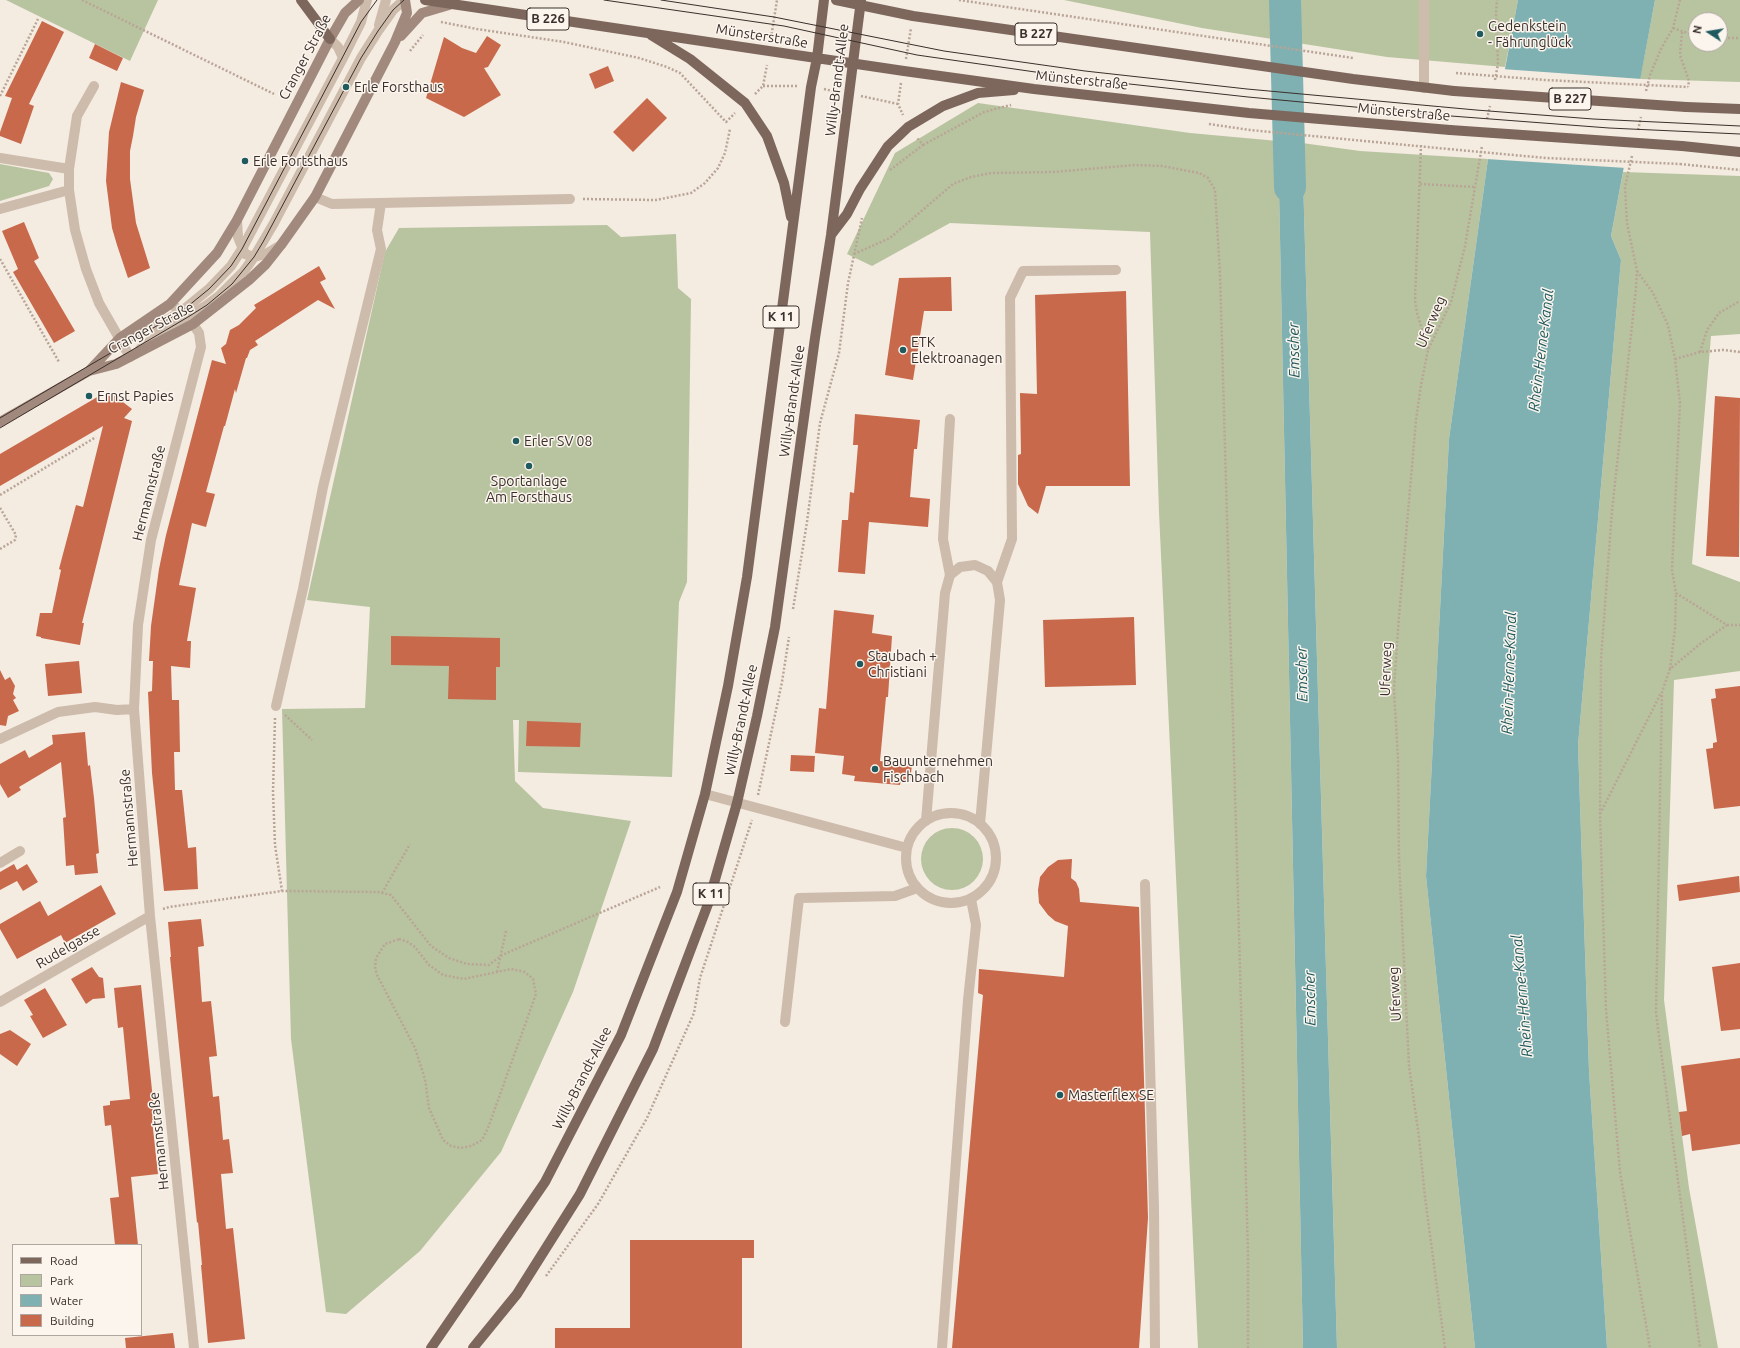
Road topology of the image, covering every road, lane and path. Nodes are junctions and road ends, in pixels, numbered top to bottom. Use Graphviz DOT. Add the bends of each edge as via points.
graph roads {
  1 [pos="82,0"];
  2 [pos="301,0"];
  3 [pos="359,0"];
  4 [pos="367,0"];
  5 [pos="386,0"];
  6 [pos="405,0"];
  7 [pos="425,0"];
  8 [pos="824,0"];
  9 [pos="836,0"];
  10 [pos="959,0"];
  11 [pos="1424,0"];
  12 [pos="1497,0"];
  13 [pos="1680,0"];
  14 [pos="860,2"];
  15 [pos="449,5"];
  16 [pos="913,16"];
  17 [pos="38,19"];
  18 [pos="437,21"];
  19 [pos="1673,28"];
  20 [pos="427,30"];
  21 [pos="378,31"];
  22 [pos="646,32"];
  23 [pos="1682,32"];
  24 [pos="1688,34"];
  25 [pos="1728,38"];
  26 [pos="1740,38"];
  27 [pos="330,39"];
  28 [pos="395,42"];
  29 [pos="410,51"];
  30 [pos="343,58"];
  31 [pos="817,58"];
  32 [pos="1353,58"];
  33 [pos="854,64"];
  34 [pos="904,71"];
  35 [pos="1456,73"];
  36 [pos="94,86"];
  37 [pos="764,86"];
  38 [pos="1494,86"];
  39 [pos="811,87"];
  40 [pos="1424,88"];
  41 [pos="1034,89"];
  42 [pos="274,94"];
  43 [pos="849,94"];
  44 [pos="0,96"];
  45 [pos="1645,98"];
  46 [pos="1491,102"];
  47 [pos="1015,105"];
  48 [pos="1740,109"];
  49 [pos="1642,112"];
  50 [pos="726,122"];
  51 [pos="1203,123"];
  52 [pos="1486,125"];
  53 [pos="730,129"];
  54 [pos="1637,135"];
  55 [pos="1483,140"];
  56 [pos="923,145"];
  57 [pos="1421,145"];
  58 [pos="1634,150"];
  59 [pos="1740,152"];
  60 [pos="0,158"];
  61 [pos="69,170"];
  62 [pos="1740,170"];
  63 [pos="1420,184"];
  64 [pos="1475,187"];
  65 [pos="68,190"];
  66 [pos="315,197"];
  67 [pos="570,199"];
  68 [pos="381,203"];
  69 [pos="0,209"];
  70 [pos="237,220"];
  71 [pos="793,224"];
  72 [pos="831,235"];
  73 [pos="282,245"];
  74 [pos="242,249"];
  75 [pos="854,254"];
  76 [pos="254,257"];
  77 [pos="0,259"];
  78 [pos="1116,270"];
  79 [pos="1637,271"];
  80 [pos="1740,301"];
  81 [pos="170,304"];
  82 [pos="188,317"];
  83 [pos="120,338"];
  84 [pos="1428,350"];
  85 [pos="1700,352"];
  86 [pos="1740,352"];
  87 [pos="130,357"];
  88 [pos="1675,359"];
  89 [pos="59,362"];
  90 [pos="89,371"];
  91 [pos="950,419"];
  92 [pos="0,422"];
  93 [pos="96,437"];
  94 [pos="0,495"];
  95 [pos="0,508"];
  96 [pos="0,549"];
  97 [pos="950,575"];
  98 [pos="997,582"];
  99 [pos="1676,592"];
  100 [pos="1740,624"];
  101 [pos="1727,625"];
  102 [pos="1670,669"];
  103 [pos="1662,692"];
  104 [pos="276,706"];
  105 [pos="134,709"];
  106 [pos="0,739"];
  107 [pos="312,740"];
  108 [pos="705,794"];
  109 [pos="737,803"];
  110 [pos="1600,814"];
  111 [pos="926,821"];
  112 [pos="980,824"];
  113 [pos="410,844"];
  114 [pos="907,848"];
  115 [pos="20,851"];
  116 [pos="0,863"];
  117 [pos="1145,884"];
  118 [pos="660,887"];
  119 [pos="917,888"];
  120 [pos="282,891"];
  121 [pos="382,893"];
  122 [pos="971,899"];
  123 [pos="150,916"];
  124 [pos="506,931"];
  125 [pos="502,955"];
  126 [pos="497,972"];
  127 [pos="0,1002"];
  128 [pos="785,1022"];
  129 [pos="194,1348"];
  130 [pos="431,1348"];
  131 [pos="473,1348"];
  132 [pos="942,1348"];
  133 [pos="1155,1348"];
  134 [pos="1248,1348"];
  135 [pos="1445,1348"];
  136 [pos="1650,1348"];
  137 [pos="1700,1348"];
  1 -- 42 [label="path"];
  2 -- 27 [label="main road"];
  3 -- 27 [label="main road, Cranger Straße / B 226" via="345,13"];
  4 -- 30 [label="street" via="361,22"];
  5 -- 21 [label="street"];
  6 -- 21 [label="street" via="393,10"];
  6 -- 28 [label="main road, Cranger Straße" via="407,14"];
  7 -- 15 [label="main road, Münsterstraße / B 226"];
  8 -- 31 [label="main road, Willy-Brandt-Allee"];
  9 -- 14 [label="main road, Münsterstraße"];
  10 -- 32 [label="path"];
  11 -- 40 [label="street"];
  12 -- 38 [label="path" via="1498,64"];
  13 -- 19 [label="path"];
  14 -- 16 [label="main road, Münsterstraße / B 227"];
  14 -- 33 [label="main road, Willy-Brandt-Allee"];
  15 -- 22 [label="main road, Münsterstraße / B 226"];
  15 -- 28 [label="main road, B 226" via="422,13"];
  16 -- 34 [label="path"];
  16 -- 40 [label="main road, Münsterstraße / B 227"];
  17 -- 44 [label="path"];
  18 -- 50 [label="path" via="564,42 639,58 667,67 680,73"];
  19 -- 23 [label="path"];
  19 -- 45 [label="path" via="1650,75"];
  20 -- 29 [label="path"];
  21 -- 76 [label="street"];
  22 -- 31 [label="main road, Münsterstraße / B 226"];
  22 -- 71 [label="main road" via="690,59 745,103 767,136 784,182"];
  23 -- 24 [label="path"];
  23 -- 35 [label="path, bridge" via="1680,55 1689,81 1688,87"];
  25 -- 26 [label="path"];
  27 -- 30 [label="street" via="338,47"];
  27 -- 70 [label="main road, Cranger Straße / B 226"];
  28 -- 66 [label="main road, Cranger Straße / B 226"];
  30 -- 74 [label="street"];
  31 -- 33 [label="main road, Münsterstraße / B 226"];
  31 -- 39 [label="main road, Willy-Brandt-Allee / K 11"];
  33 -- 34 [label="main road, Münsterstraße"];
  33 -- 43 [label="main road, Willy-Brandt-Allee / K 11"];
  34 -- 41 [label="main road, Münsterstraße"];
  34 -- 43 [label="path" via="898,104"];
  36 -- 61 [label="street" via="77,116"];
  37 -- 39 [label="path"];
  39 -- 43 [label="path"];
  39 -- 71 [label="main road, Willy-Brandt-Allee / K 11"];
  40 -- 48 [label="main road, Münsterstraße / B 227, bridge"];
  41 -- 59 [label="main road, Münsterstraße, bridge" via="1249,113"];
  41 -- 72 [label="main road" via="978,93 943,106 908,127 888,146 860,189 848,214"];
  43 -- 72 [label="main road, Willy-Brandt-Allee / K 11"];
  46 -- 52 [label="path"];
  47 -- 56 [label="path" via="984,112"];
  49 -- 54 [label="path"];
  51 -- 57 [label="path" via="1250,130"];
  53 -- 67 [label="path" via="725,153 718,168 705,183 691,193 656,200"];
  55 -- 64 [label="path, Uferweg"];
  57 -- 62 [label="path, bridge" via="1546,158 1680,164"];
  57 -- 63 [label="path"];
  58 -- 79 [label="path" via="1625,187 1627,223"];
  60 -- 61 [label="street"];
  61 -- 65 [label="street"];
  63 -- 64 [label="path"];
  63 -- 84 [label="path" via="1415,300"];
  64 -- 84 [label="path, Uferweg" via="1465,246 1451,302"];
  65 -- 69 [label="street"];
  65 -- 83 [label="street" via="75,230 86,269 99,303"];
  66 -- 68 [label="street" via="332,204"];
  66 -- 73 [label="main road, Cranger Straße / B 226"];
  67 -- 68 [label="street"];
  68 -- 104 [label="street" via="377,230 381,249 323,487"];
  70 -- 74 [label="street"];
  70 -- 81 [label="main road, Cranger Straße / B 226" via="217,253"];
  71 -- 108 [label="main road, Willy-Brandt-Allee / K 11" via="747,577 728,686"];
  72 -- 109 [label="main road, Willy-Brandt-Allee / K 11" via="775,627"];
  73 -- 76 [label="street"];
  73 -- 82 [label="main road, Cranger Straße / B 226" via="249,280"];
  74 -- 76 [label="street" via="245,254"];
  74 -- 82 [label="street"];
  75 -- 134 [label="path" via="890,238 953,184 971,177 1134,165 1162,166 1199,173 1208,178 1215,190 1237,854 1248,1253"];
  76 -- 82 [label="street" via="219,296"];
  77 -- 89 [label="path"];
  78 -- 98 [label="street" via="1023,271 1010,298 1012,539"];
  79 -- 88 [label="path" via="1653,293 1668,325"];
  79 -- 110 [label="path" via="1612,511 1600,658"];
  80 -- 85 [label="path" via="1719,313 1707,330"];
  81 -- 82 [label="street"];
  81 -- 83 [label="main road, Cranger Straße / B 226"];
  82 -- 83 [label="street"];
  82 -- 87 [label="main road, Cranger Straße / B 226"];
  82 -- 105 [label="street, Hermannstraße" via="199,333 201,347 151,540 138,625"];
  83 -- 87 [label="street"];
  83 -- 90 [label="main road, Cranger Straße / B 226"];
  84 -- 135 [label="path, Uferweg" via="1416,420 1394,689 1409,1066"];
  85 -- 86 [label="path"];
  85 -- 88 [label="path"];
  87 -- 90 [label="main road, Cranger Straße / B 226" via="116,364"];
  88 -- 99 [label="path" via="1680,402 1672,570"];
  90 -- 92 [label="main road, Cranger Straße / B 226"];
  91 -- 97 [label="street" via="943,539"];
  93 -- 94 [label="path"];
  95 -- 96 [label="path" via="16,535 15,540"];
  97 -- 98 [label="street" via="960,567 975,565 988,571"];
  97 -- 111 [label="street" via="945,592"];
  98 -- 112 [label="street" via="1000,600"];
  99 -- 101 [label="path"];
  99 -- 102 [label="path"];
  100 -- 101 [label="path"];
  101 -- 102 [label="path"];
  102 -- 103 [label="path"];
  103 -- 110 [label="path"];
  103 -- 137 [label="path" via="1656,1012"];
  104 -- 107 [label="path"];
  104 -- 120 [label="path" via="273,792 275,845"];
  105 -- 106 [label="street" via="96,707 58,712"];
  105 -- 123 [label="street, Hermannstraße"];
  108 -- 109 [label="street"];
  108 -- 130 [label="main road, Willy-Brandt-Allee / K 11" via="677,892 621,1035 545,1182"];
  109 -- 114 [label="street"];
  109 -- 131 [label="main road, Willy-Brandt-Allee / K 11" via="708,904 653,1049 580,1194 516,1294"];
  110 -- 136 [label="path" via="1606,1010 1620,1172"];
  111 -- 112 [label="street" via="947,815 961,815"];
  111 -- 114 [label="street" via="916,831"];
  112 -- 122 [label="street" via="993,839 996,866 983,891"];
  113 -- 121 [label="path"];
  114 -- 119 [label="street" via="909,875"];
  115 -- 116 [label="street"];
  117 -- 133 [label="street" via="1154,1208"];
  118 -- 125 [label="path"];
  119 -- 122 [label="street" via="928,897 942,902 957,903"];
  119 -- 128 [label="street" via="895,896 799,898"];
  120 -- 121 [label="path"];
  120 -- 123 [label="path" via="169,907"];
  121 -- 125 [label="path" via="391,895 431,946 449,958 467,964 489,965"];
  122 -- 132 [label="street" via="976,925"];
  123 -- 127 [label="street, Rudelgasse"];
  123 -- 129 [label="street, Hermannstraße"];
  124 -- 125 [label="path"];
  125 -- 126 [label="path"];
  126 -- 126 [label="path" via="511,969 525,972 533,979 536,994 482,1140 471,1146 452,1146 443,1140 429,1108 425,1079 415,1048 377,975 376,958 385,944 399,939 415,947 429,965 443,975 464,979"];
}
